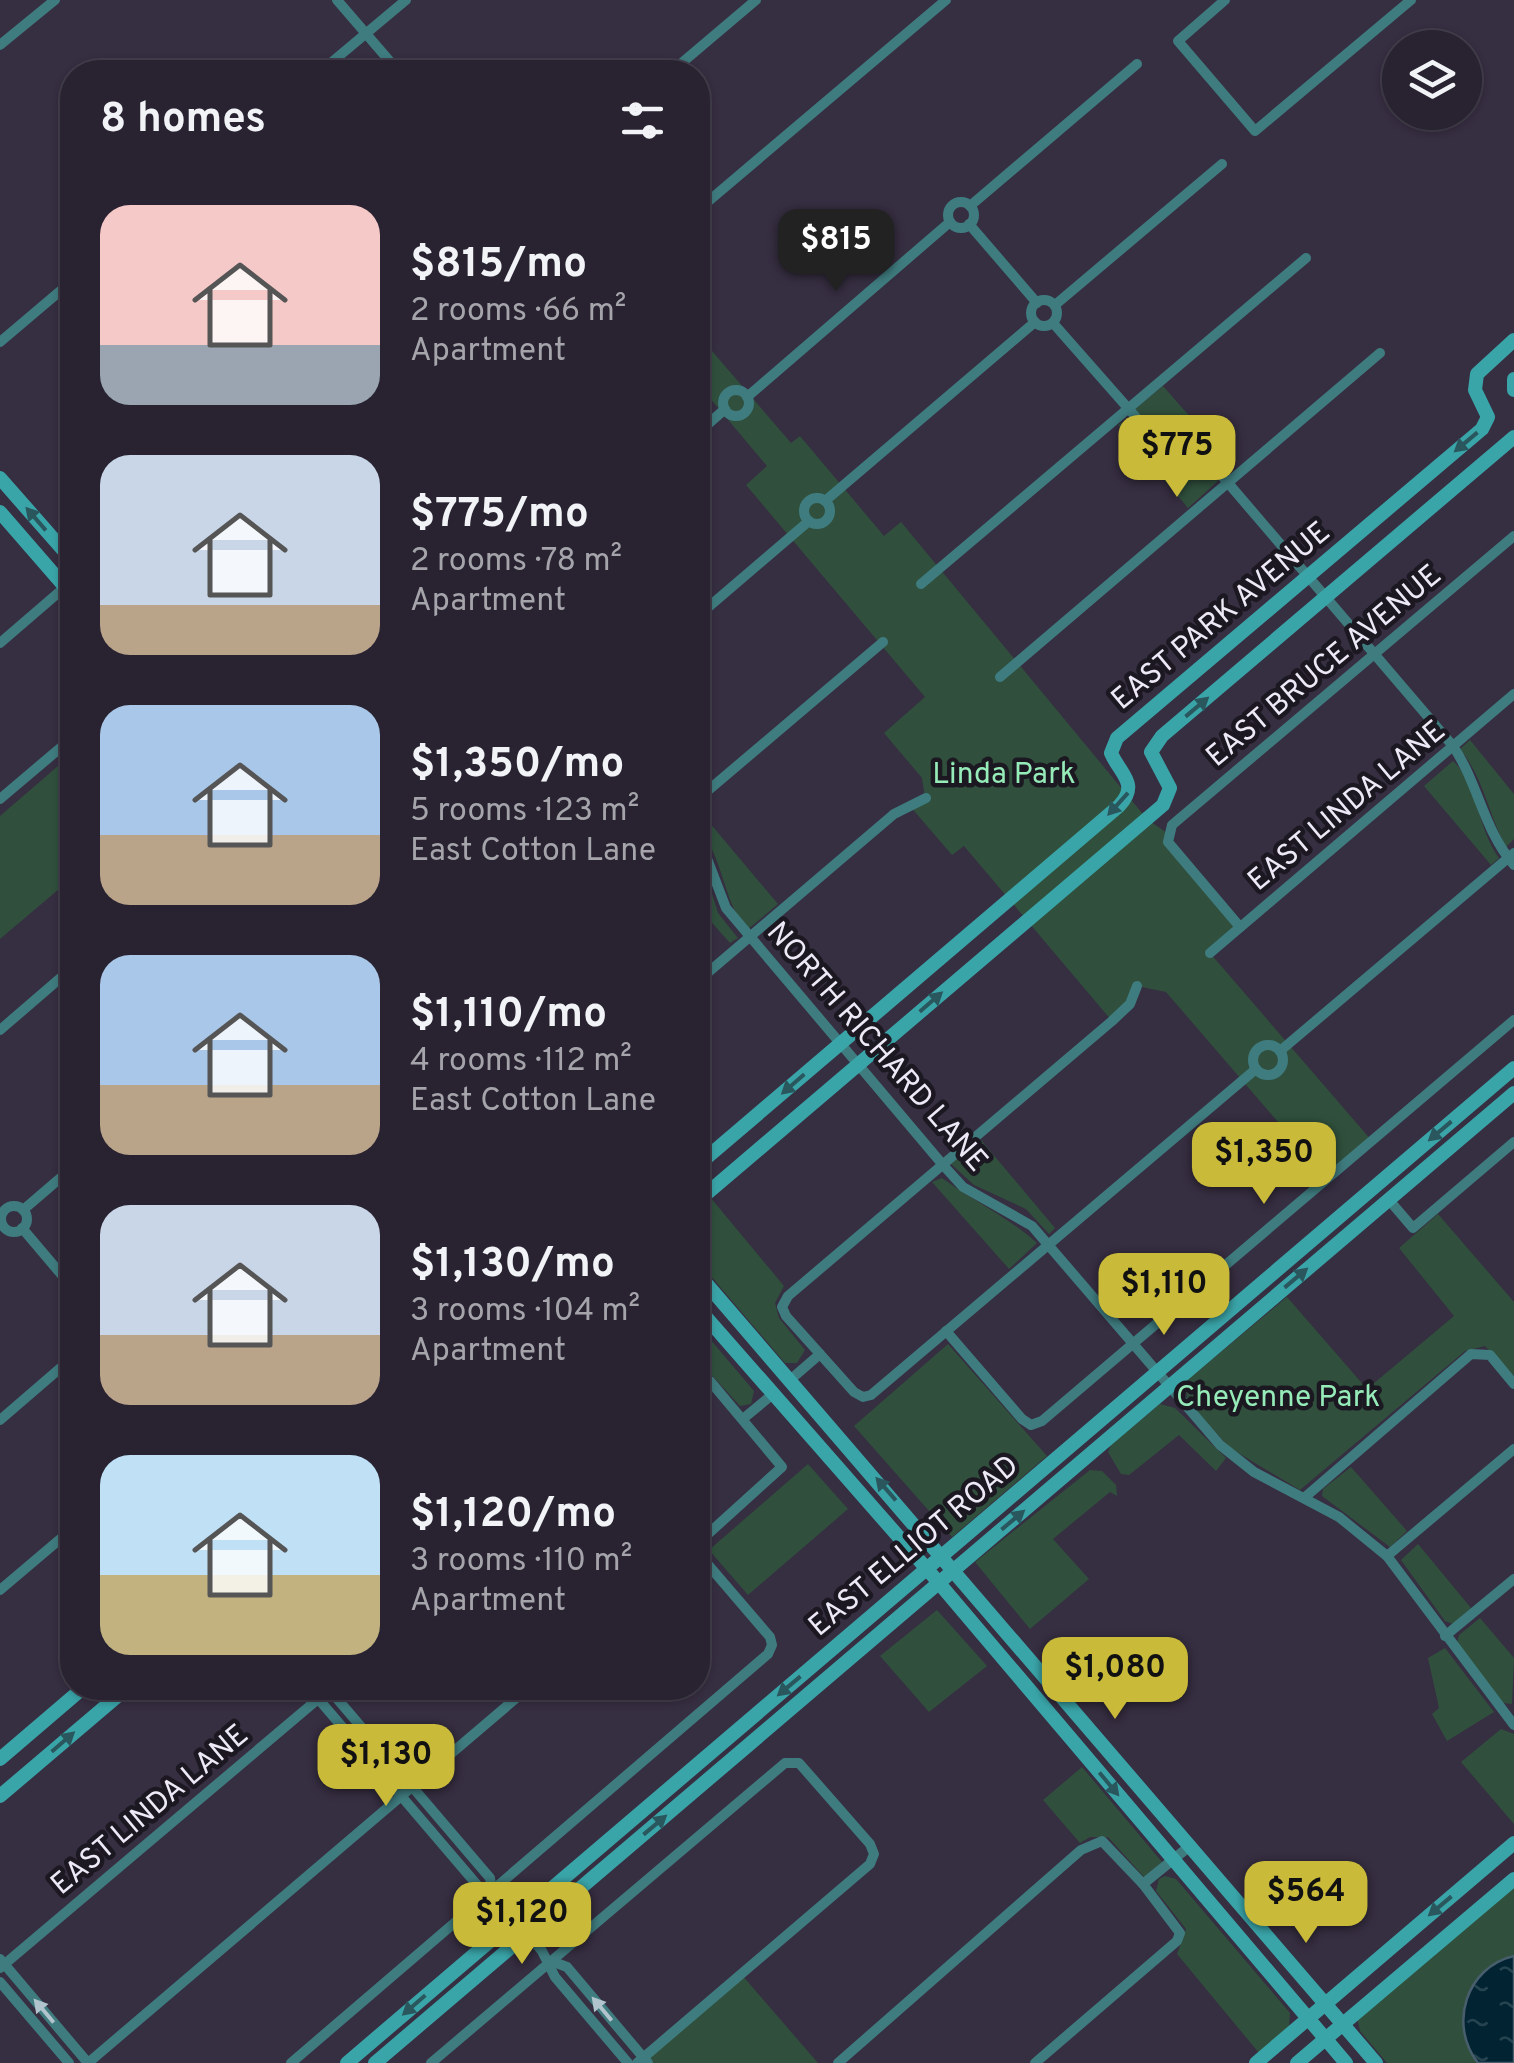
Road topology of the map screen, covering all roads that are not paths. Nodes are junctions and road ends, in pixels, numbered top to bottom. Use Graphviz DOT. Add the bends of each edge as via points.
graph roads {
  1 [pos="55,0"];
  2 [pos="336,0"];
  3 [pos="406,0"];
  4 [pos="756,0"];
  5 [pos="946,0"];
  6 [pos="1226,0"];
  7 [pos="1411,0"];
  8 [pos="365,34"];
  9 [pos="0,45"];
  10 [pos="334,60"];
  11 [pos="388,60"];
  12 [pos="686,60"];
  13 [pos="1137,64"];
  14 [pos="1222,164"];
  15 [pos="710,200"];
  16 [pos="970,206"];
  17 [pos="950,222"];
  18 [pos="969,224"];
  19 [pos="1306,258"];
  20 [pos="60,291"];
  21 [pos="1037,303"];
  22 [pos="1054,305"];
  23 [pos="1035,322"];
  24 [pos="1053,322"];
  25 [pos="1514,340"];
  26 [pos="0,342"];
  27 [pos="1380,352"];
  28 [pos="1514,380"];
  29 [pos="1514,390"];
  30 [pos="747,397"];
  31 [pos="725,410"];
  32 [pos="1126,410"];
  33 [pos="710,423"];
  34 [pos="1514,438"];
  35 [pos="0,478"];
  36 [pos="1228,483"];
  37 [pos="825,501"];
  38 [pos="0,512"];
  39 [pos="809,521"];
  40 [pos="1514,536"];
  41 [pos="60,546"];
  42 [pos="60,576"];
  43 [pos="1308,576"];
  44 [pos="922,584"];
  45 [pos="60,595"];
  46 [pos="1325,598"];
  47 [pos="710,606"];
  48 [pos="883,642"];
  49 [pos="0,643"];
  50 [pos="1374,655"];
  51 [pos="1000,678"];
  52 [pos="1514,694"];
  53 [pos="1452,746"];
  54 [pos="60,748"];
  55 [pos="710,789"];
  56 [pos="926,798"];
  57 [pos="0,799"];
  58 [pos="1512,859"];
  59 [pos="710,866"];
  60 [pos="1240,927"];
  61 [pos="748,938"];
  62 [pos="1210,953"];
  63 [pos="710,971"];
  64 [pos="60,978"];
  65 [pos="1137,986"];
  66 [pos="1514,1020"];
  67 [pos="0,1030"];
  68 [pos="840,1044"];
  69 [pos="1280,1051"];
  70 [pos="857,1065"];
  71 [pos="1514,1068"];
  72 [pos="1256,1069"];
  73 [pos="1514,1093"];
  74 [pos="1514,1142"];
  75 [pos="710,1155"];
  76 [pos="942,1165"];
  77 [pos="60,1178"];
  78 [pos="710,1191"];
  79 [pos="1389,1200"];
  80 [pos="3,1205"];
  81 [pos="23,1210"];
  82 [pos="2,1228"];
  83 [pos="22,1228"];
  84 [pos="1048,1244"];
  85 [pos="60,1272"];
  86 [pos="710,1288"];
  87 [pos="710,1322"];
  88 [pos="946,1331"];
  89 [pos="1133,1344"];
  90 [pos="820,1354"];
  91 [pos="60,1368"];
  92 [pos="1156,1373"];
  93 [pos="790,1380"];
  94 [pos="1514,1384"];
  95 [pos="710,1386"];
  96 [pos="1168,1387"];
  97 [pos="773,1394"];
  98 [pos="744,1418"];
  99 [pos="0,1420"];
  100 [pos="1514,1448"];
  101 [pos="1304,1498"];
  102 [pos="710,1532"];
  103 [pos="60,1538"];
  104 [pos="1387,1556"];
  105 [pos="949,1562"];
  106 [pos="710,1568"];
  107 [pos="927,1570"];
  108 [pos="1514,1579"];
  109 [pos="938,1583"];
  110 [pos="0,1590"];
  111 [pos="1444,1636"];
  112 [pos="69,1700"];
  113 [pos="113,1700"];
  114 [pos="316,1700"];
  115 [pos="320,1700"];
  116 [pos="340,1700"];
  117 [pos="514,1700"];
  118 [pos="1512,1717"];
  119 [pos="0,1758"];
  120 [pos="412,1787"];
  121 [pos="0,1796"];
  122 [pos="401,1796"];
  123 [pos="1514,1842"];
  124 [pos="1190,1845"];
  125 [pos="1173,1860"];
  126 [pos="1514,1878"];
  127 [pos="1144,1884"];
  128 [pos="492,1892"];
  129 [pos="521,1926"];
  130 [pos="551,1961"];
  131 [pos="2,1964"];
  132 [pos="0,1982"];
  133 [pos="1326,2004"];
  134 [pos="1308,2019"];
  135 [pos="1343,2024"];
  136 [pos="1325,2039"];
  137 [pos="643,2061"];
  138 [pos="70,2063"];
  139 [pos="88,2063"];
  140 [pos="291,2063"];
  141 [pos="347,2063"];
  142 [pos="375,2063"];
  143 [pos="432,2063"];
  144 [pos="628,2063"];
  145 [pos="838,2063"];
  146 [pos="1035,2063"];
  147 [pos="1256,2063"];
  148 [pos="1297,2063"];
  149 [pos="1346,2063"];
  150 [pos="1376,2063"];
  1 -- 9 [label="street"];
  2 -- 8 [label="street"];
  3 -- 8 [label="street"];
  4 -- 12 [label="street"];
  5 -- 15 [label="street"];
  6 -- 7 [label="street" via="1178,41 1254,131"];
  8 -- 10 [label="street"];
  8 -- 11 [label="street"];
  13 -- 16 [label="street"];
  14 -- 22 [label="street"];
  16 -- 17 [label="street" via="952,205"];
  16 -- 18 [label="street"];
  17 -- 18 [label="street"];
  17 -- 30 [label="street"];
  18 -- 21 [label="street"];
  19 -- 32 [label="street"];
  20 -- 26 [label="street"];
  21 -- 22 [label="street"];
  21 -- 23 [label="street"];
  22 -- 24 [label="street"];
  23 -- 24 [label="street"];
  23 -- 37 [label="street"];
  24 -- 32 [label="street"];
  25 -- 43 [label="main road, EAST PARK AVENUE, one-way" via="1477,374 1475,390 1488,417 1482,429"];
  27 -- 36 [label="street"];
  28 -- 29 [label="main road"];
  30 -- 31 [label="street" via="730,392"];
  30 -- 31 [label="street" via="740,416"];
  31 -- 33 [label="street"];
  32 -- 36 [label="street" via="1149,432 1211,463"];
  32 -- 44 [label="street"];
  34 -- 46 [label="main road, EAST PARK AVENUE"];
  41 -- 35 [label="main road, one-way"];
  36 -- 43 [label="street"];
  36 -- 51 [label="street"];
  37 -- 39 [label="street" via="827,518"];
  37 -- 39 [label="street" via="806,504"];
  38 -- 42 [label="main road"];
  39 -- 47 [label="street"];
  40 -- 50 [label="street, EAST BRUCE AVENUE"];
  43 -- 46 [label="street"];
  43 -- 68 [label="main road, EAST PARK AVENUE, one-way" via="1117,738 1111,754 1130,784 1119,806"];
  45 -- 49 [label="street"];
  46 -- 50 [label="street"];
  70 -- 46 [label="main road, EAST PARK AVENUE, one-way" via="1163,805 1170,788 1152,760 1154,746"];
  48 -- 55 [label="street"];
  50 -- 53 [label="street"];
  50 -- 60 [label="street, EAST BRUCE AVENUE" via="1166,833"];
  52 -- 53 [label="street, EAST LINDA LANE"];
  53 -- 58 [label="street" via="1469,770 1493,839"];
  53 -- 60 [label="street, EAST LINDA LANE"];
  54 -- 57 [label="street"];
  56 -- 61 [label="street" via="894,814"];
  58 -- 69 [label="street"];
  59 -- 61 [label="street, NORTH RICHARD LANE" via="726,908"];
  60 -- 62 [label="street, EAST LINDA LANE"];
  61 -- 63 [label="street"];
  61 -- 68 [label="street, NORTH RICHARD LANE"];
  64 -- 67 [label="street"];
  65 -- 76 [label="street" via="1112,1021"];
  66 -- 89 [label="street"];
  68 -- 70 [label="street, NORTH RICHARD LANE"];
  68 -- 75 [label="main road, EAST PARK AVENUE, one-way"];
  69 -- 72 [label="street" via="1258,1050"];
  69 -- 72 [label="street" via="1276,1072"];
  70 -- 76 [label="street, NORTH RICHARD LANE"];
  70 -- 78 [label="main road, EAST PARK AVENUE"];
  71 -- 92 [label="main road, EAST ELLIOT ROAD, one-way"];
  72 -- 84 [label="street"];
  73 -- 79 [label="main road, EAST ELLIOT ROAD"];
  74 -- 79 [label="street" via="1413,1228"];
  76 -- 84 [label="street, NORTH RICHARD LANE"];
  76 -- 90 [label="street" via="788,1296 782,1306"];
  77 -- 81 [label="street"];
  96 -- 79 [label="main road, EAST ELLIOT ROAD, one-way"];
  80 -- 81 [label="street"];
  80 -- 82 [label="street"];
  81 -- 83 [label="street"];
  82 -- 83 [label="street"];
  83 -- 85 [label="street"];
  84 -- 88 [label="street"];
  84 -- 89 [label="street, NORTH RICHARD LANE"];
  86 -- 93 [label="main road"];
  87 -- 97 [label="main road"];
  88 -- 89 [label="street" via="1031,1425"];
  88 -- 90 [label="street" via="863,1398"];
  89 -- 92 [label="street, NORTH RICHARD LANE"];
  90 -- 93 [label="street"];
  91 -- 99 [label="street"];
  92 -- 96 [label="street, NORTH RICHARD LANE"];
  92 -- 105 [label="main road, EAST ELLIOT ROAD"];
  105 -- 93 [label="main road, one-way"];
  94 -- 101 [label="street" via="1490,1355 1471,1354"];
  95 -- 98 [label="street"];
  96 -- 101 [label="street, NORTH RICHARD LANE" via="1220,1445"];
  105 -- 96 [label="main road, EAST ELLIOT ROAD, one-way"];
  97 -- 98 [label="street"];
  97 -- 107 [label="main road"];
  98 -- 102 [label="street" via="782,1467"];
  100 -- 104 [label="street"];
  101 -- 104 [label="street, NORTH RICHARD LANE"];
  103 -- 110 [label="street"];
  104 -- 111 [label="street, NORTH RICHARD LANE"];
  105 -- 107 [label="main road, EAST ELLIOT ROAD"];
  105 -- 109 [label="main road, EAST ELLIOT ROAD"];
  105 -- 124 [label="main road"];
  106 -- 128 [label="street" via="772,1645 768,1654"];
  107 -- 109 [label="main road"];
  107 -- 129 [label="main road, EAST ELLIOT ROAD, one-way"];
  108 -- 111 [label="street"];
  109 -- 125 [label="main road, one-way"];
  129 -- 109 [label="main road, EAST ELLIOT ROAD, one-way"];
  111 -- 118 [label="street, NORTH RICHARD LANE"];
  112 -- 119 [label="main road"];
  121 -- 113 [label="main road, one-way"];
  114 -- 131 [label="street, EAST LINDA LANE"];
  115 -- 122 [label="street"];
  116 -- 120 [label="street"];
  117 -- 120 [label="street"];
  120 -- 122 [label="street"];
  120 -- 128 [label="street" via="490,1878"];
  122 -- 128 [label="street" via="478,1886"];
  122 -- 139 [label="street"];
  123 -- 133 [label="main road, one-way"];
  124 -- 125 [label="street"];
  124 -- 133 [label="main road"];
  125 -- 127 [label="street"];
  125 -- 134 [label="main road"];
  126 -- 135 [label="main road"];
  127 -- 145 [label="street" via="1102,1841 1082,1850"];
  127 -- 146 [label="street" via="1180,1934"];
  128 -- 129 [label="street"];
  128 -- 140 [label="street"];
  129 -- 130 [label="street"];
  129 -- 141 [label="main road, EAST ELLIOT ROAD, one-way"];
  129 -- 142 [label="main road, EAST ELLIOT ROAD"];
  137 -- 130 [label="street, one-way" via="567,1967"];
  130 -- 137 [label="street" via="792,1760 870,1844 870,1864"];
  130 -- 143 [label="street"];
  130 -- 144 [label="street" via="555,1977"];
  139 -- 131 [label="street, one-way"];
  132 -- 138 [label="street"];
  133 -- 134 [label="main road"];
  133 -- 135 [label="main road"];
  134 -- 136 [label="main road"];
  134 -- 147 [label="main road"];
  135 -- 136 [label="main road"];
  135 -- 150 [label="main road"];
  136 -- 148 [label="main road"];
  136 -- 149 [label="main road"];
}
